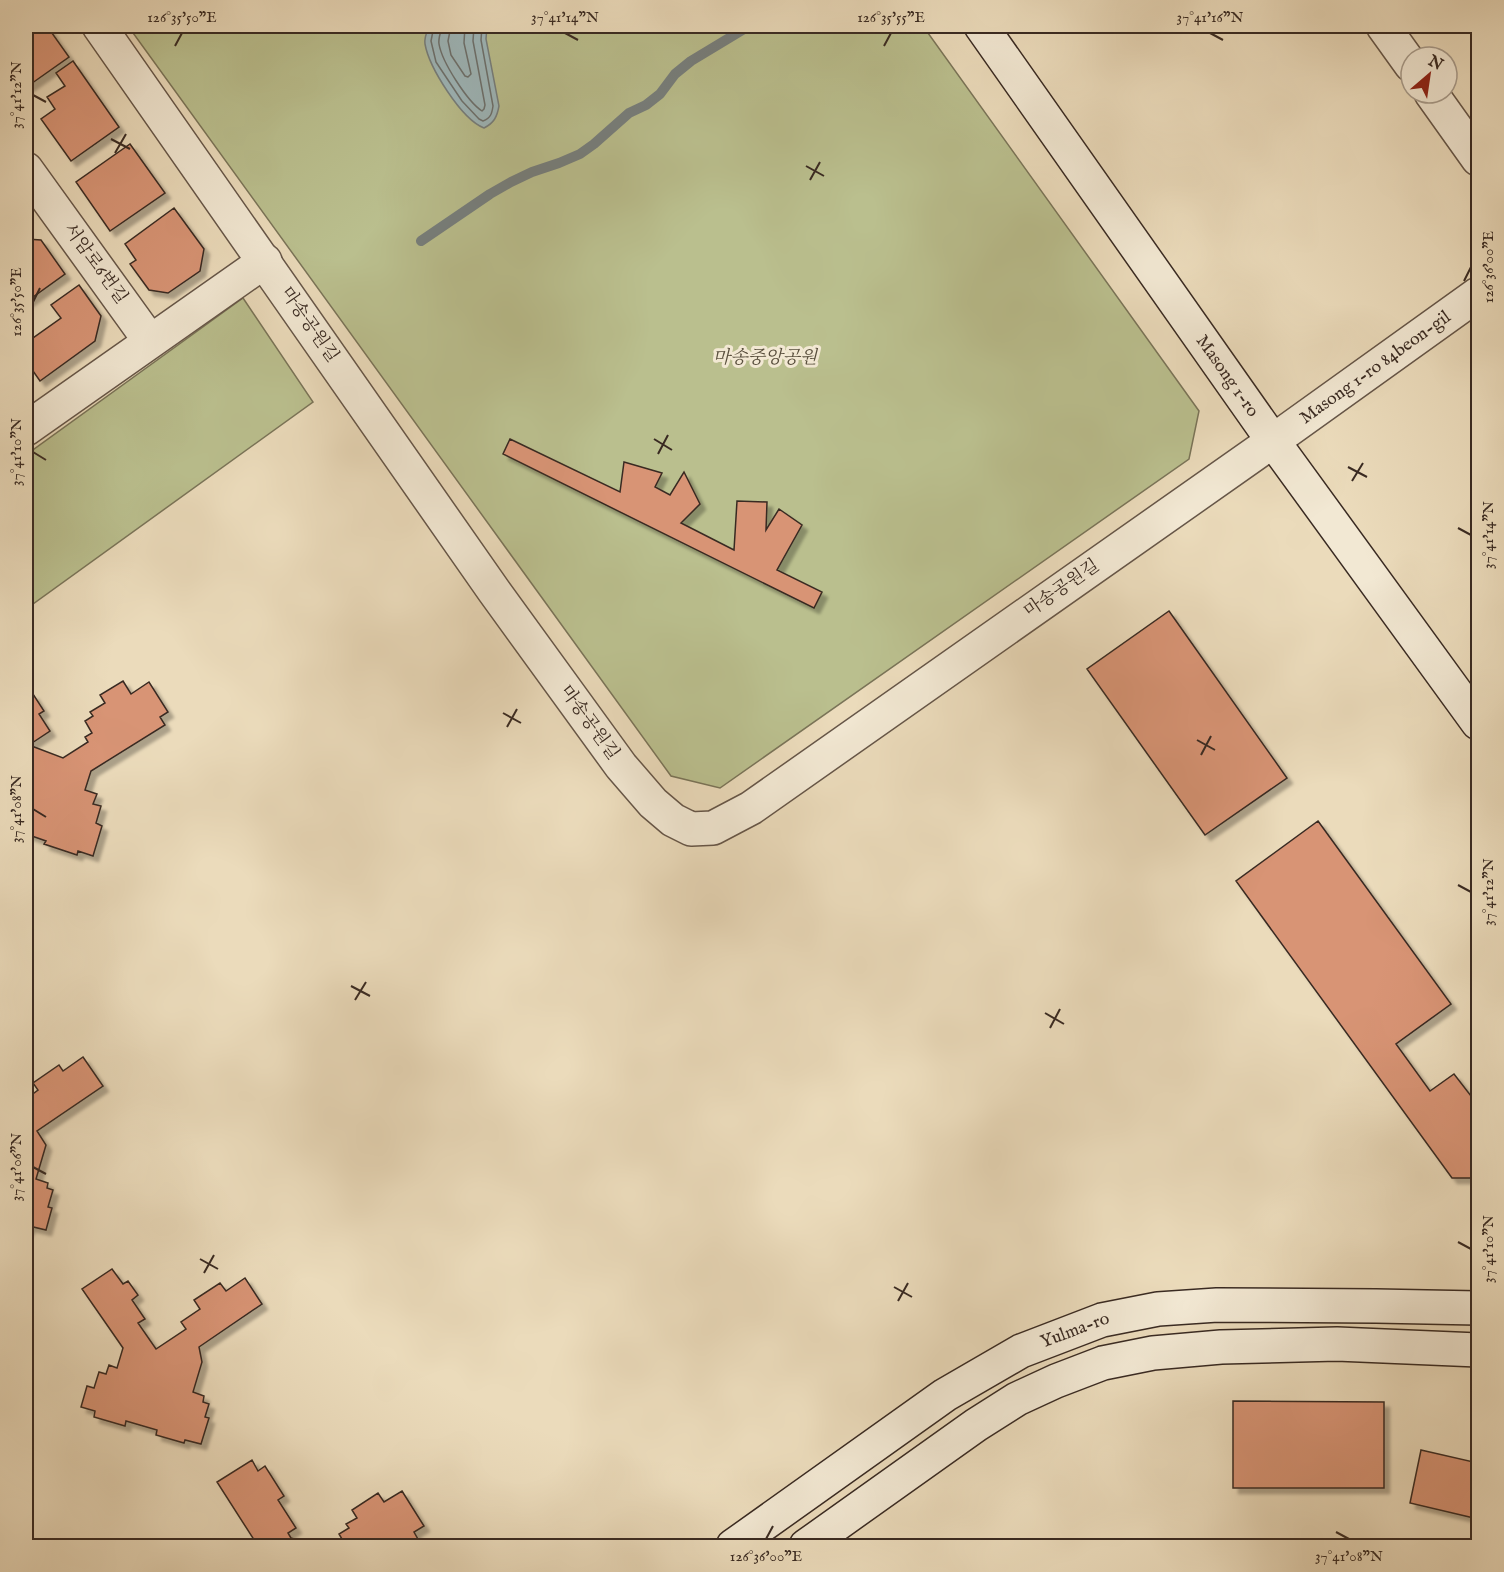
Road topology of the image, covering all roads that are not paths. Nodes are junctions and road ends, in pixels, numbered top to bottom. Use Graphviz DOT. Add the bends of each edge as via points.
graph roads {
  1 [pos="99,26"];
  2 [pos="981,26"];
  3 [pos="1383,26"];
  4 [pos="1399,48"];
  5 [pos="1440,105"];
  6 [pos="1479,159"];
  7 [pos="30,185"];
  8 [pos="265,261"];
  9 [pos="1479,294"];
  10 [pos="150,340"];
  11 [pos="26,429"];
  12 [pos="1273,441"];
  13 [pos="1479,723"];
  14 [pos="1479,1308"];
  15 [pos="1479,1350"];
  16 [pos="733,1546"];
  17 [pos="806,1546"];
  1 -- 8 [label="street, 마송공원길"];
  2 -- 12 [label="street, Masong 1-ro"];
  3 -- 4 [label="street"];
  5 -- 6 [label="street"];
  7 -- 10 [label="street, 서암로6번길"];
  8 -- 10 [label="street"];
  8 -- 12 [label="street, 마송공원길" via="621,766 666,815 691,829 714,828 751,808"];
  9 -- 12 [label="street, Masong 1-ro 84beon-gil"];
  10 -- 11 [label="street"];
  12 -- 13 [label="street, Masong 1-ro"];
  14 -- 16 [label="street, Yulma-ro" via="1217,1305 1158,1309 1102,1320 1022,1351 945,1395"];
  15 -- 17 [label="street" via="1337,1344 1221,1347 1153,1353 1103,1364 1009,1404"];
}
